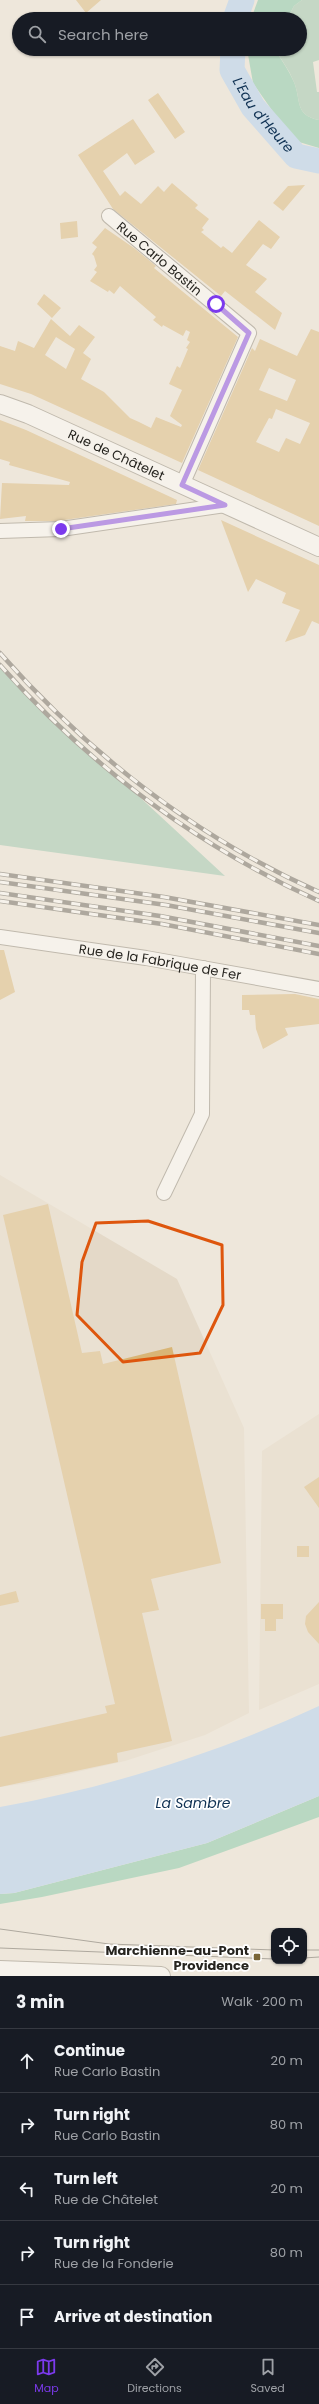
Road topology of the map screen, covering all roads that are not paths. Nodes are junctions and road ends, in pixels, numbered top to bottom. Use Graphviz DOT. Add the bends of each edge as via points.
graph roads {
  1 [pos="109,216"];
  2 [pos="0,404"];
  3 [pos="182,485"];
  4 [pos="225,505"];
  5 [pos="0,531"];
  6 [pos="319,547"];
  7 [pos="0,937"];
  8 [pos="203,968"];
  9 [pos="319,990"];
  10 [pos="164,1193"];
  11 [pos="0,1970"];
  12 [pos="160,1976"];
  1 -- 3 [label="street, Rue Carlo Bastin" via="249,333"];
  2 -- 3 [label="main road, Rue de Châtelet" via="28,414"];
  3 -- 4 [label="main road, Rue de Châtelet"];
  4 -- 5 [label="street" via="61,529"];
  4 -- 6 [label="main road, Rue de Châtelet"];
  7 -- 8 [label="street, Rue de la Fabrique de Fer"];
  8 -- 9 [label="street, Rue de la Fabrique de Fer"];
  8 -- 10 [label="street" via="202,1114"];
  11 -- 12 [label="main road"];
}
